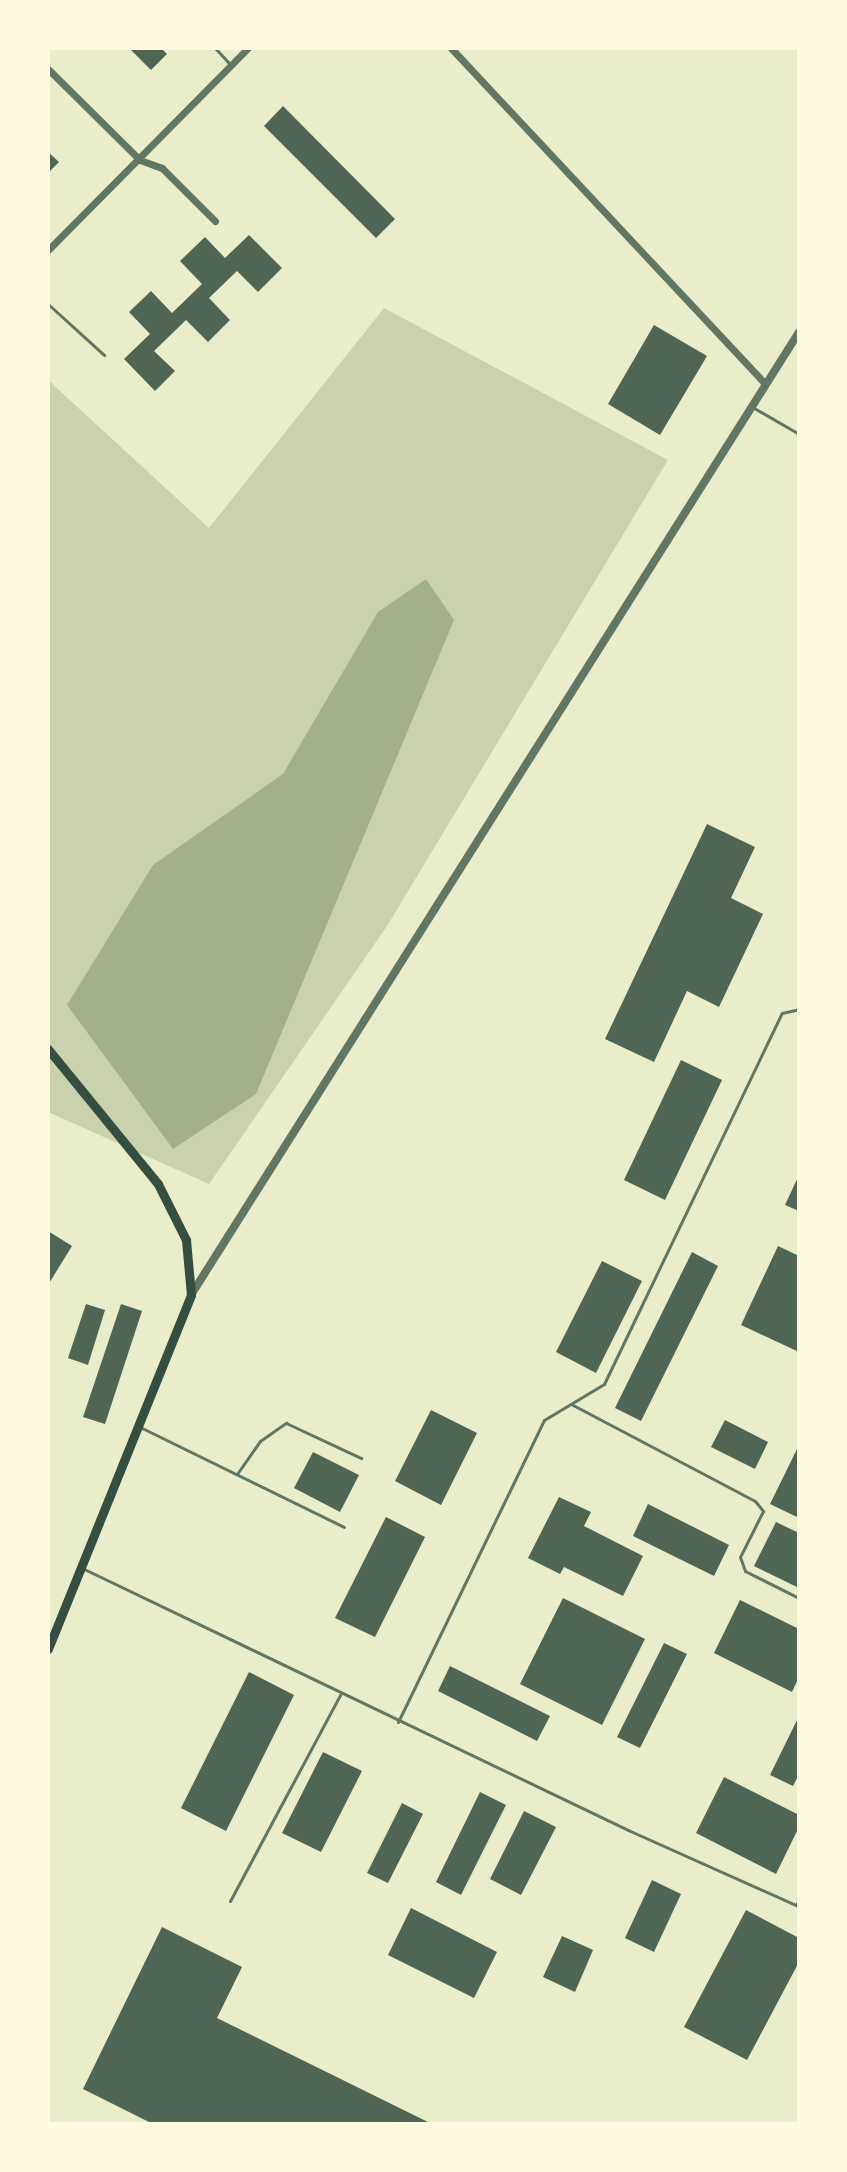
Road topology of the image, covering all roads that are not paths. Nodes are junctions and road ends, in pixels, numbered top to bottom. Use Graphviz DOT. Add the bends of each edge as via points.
graph roads {
  1 [pos="215,48"];
  2 [pos="248,48"];
  3 [pos="451,48"];
  4 [pos="231,66"];
  5 [pos="48,69"];
  6 [pos="140,160"];
  7 [pos="215,221"];
  8 [pos="48,250"];
  9 [pos="48,304"];
  10 [pos="799,332"];
  11 [pos="104,355"];
  12 [pos="765,383"];
  13 [pos="751,407"];
  14 [pos="799,434"];
  15 [pos="799,1009"];
  16 [pos="48,1049"];
  17 [pos="191,1295"];
  18 [pos="571,1404"];
  19 [pos="137,1425"];
  20 [pos="361,1458"];
  21 [pos="237,1474"];
  22 [pos="344,1527"];
  23 [pos="79,1566"];
  24 [pos="799,1598"];
  25 [pos="48,1649"];
  26 [pos="340,1695"];
  27 [pos="398,1722"];
  28 [pos="799,1900"];
  29 [pos="230,1901"];
  30 [pos="798,1906"];
  1 -- 4 [label="lane"];
  2 -- 4 [label="street"];
  3 -- 12 [label="street"];
  4 -- 6 [label="street"];
  5 -- 6 [label="street"];
  6 -- 7 [label="street" via="162,168"];
  6 -- 8 [label="street"];
  9 -- 11 [label="lane"];
  10 -- 12 [label="street"];
  12 -- 13 [label="street"];
  13 -- 14 [label="lane"];
  13 -- 17 [label="street"];
  15 -- 18 [label="lane" via="782,1013 604,1384"];
  16 -- 17 [label="main road" via="158,1184 186,1240"];
  17 -- 19 [label="main road"];
  18 -- 24 [label="lane" via="755,1501 763,1511 740,1557 745,1571"];
  18 -- 27 [label="lane" via="544,1420"];
  19 -- 21 [label="lane"];
  19 -- 23 [label="main road"];
  20 -- 21 [label="lane" via="286,1423 260,1441"];
  21 -- 22 [label="lane"];
  23 -- 25 [label="main road"];
  23 -- 26 [label="lane"];
  26 -- 27 [label="lane"];
  26 -- 29 [label="lane"];
  27 -- 30 [label="lane"];
  28 -- 30 [label="lane"];
}
